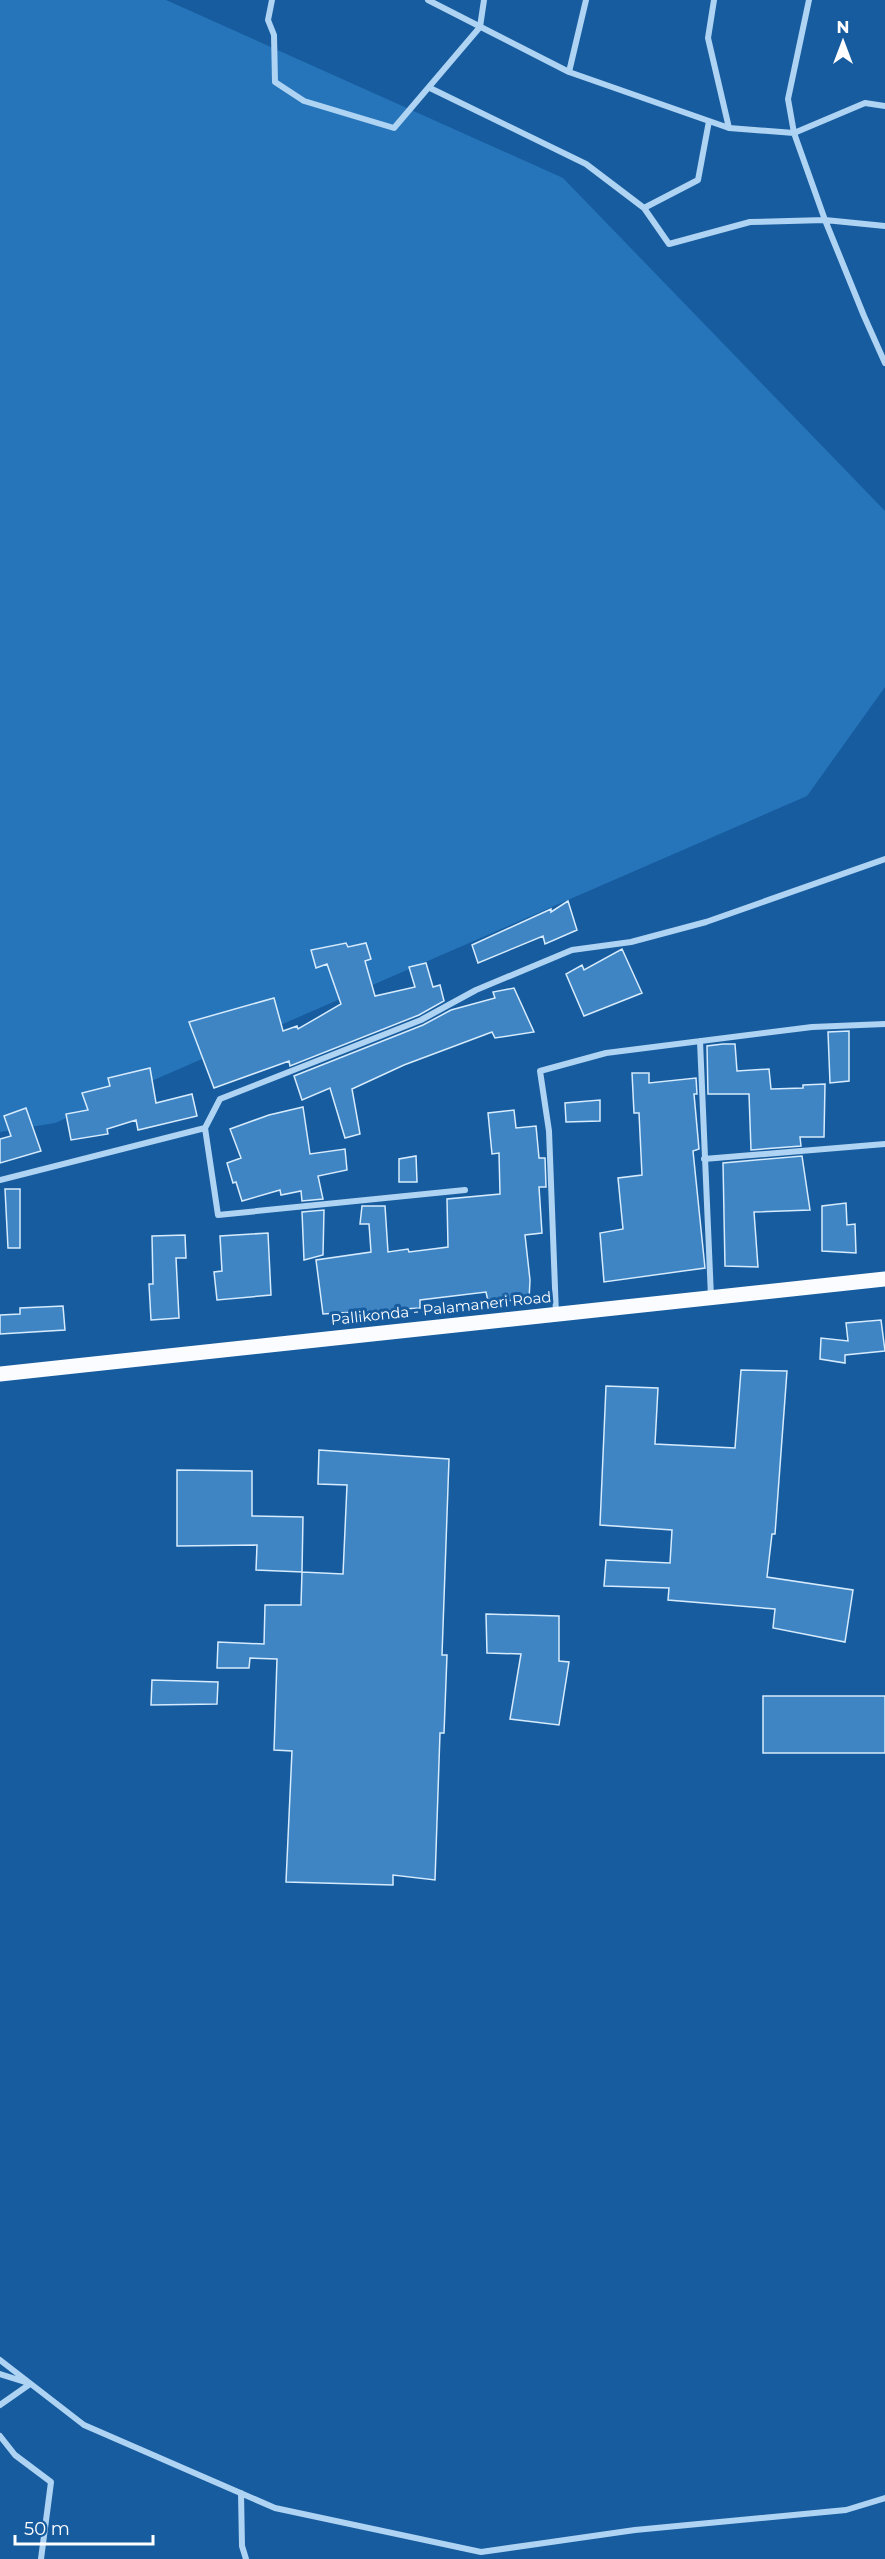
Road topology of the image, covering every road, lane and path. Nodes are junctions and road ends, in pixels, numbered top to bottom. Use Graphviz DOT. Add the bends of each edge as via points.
graph roads {
  1 [pos="272,0"];
  2 [pos="428,0"];
  3 [pos="484,0"];
  4 [pos="586,0"];
  5 [pos="714,0"];
  6 [pos="809,0"];
  7 [pos="480,27"];
  8 [pos="569,72"];
  9 [pos="430,88"];
  10 [pos="885,106"];
  11 [pos="710,121"];
  12 [pos="729,128"];
  13 [pos="794,133"];
  14 [pos="644,208"];
  15 [pos="825,220"];
  16 [pos="885,226"];
  17 [pos="885,363"];
  18 [pos="885,859"];
  19 [pos="885,1024"];
  20 [pos="700,1041"];
  21 [pos="205,1128"];
  22 [pos="885,1144"];
  23 [pos="704,1159"];
  24 [pos="0,1180"];
  25 [pos="465,1190"];
  26 [pos="885,1279"];
  27 [pos="711,1298"];
  28 [pos="556,1314"];
  29 [pos="0,1374"];
  30 [pos="0,2360"];
  31 [pos="0,2374"];
  32 [pos="30,2384"];
  33 [pos="0,2405"];
  34 [pos="0,2436"];
  35 [pos="241,2493"];
  36 [pos="885,2498"];
  37 [pos="42,2559"];
  38 [pos="246,2559"];
  1 -- 9 [label="street" via="268,20 274,35 275,82 304,101 394,128"];
  2 -- 7 [label="street"];
  3 -- 7 [label="street"];
  4 -- 8 [label="street"];
  5 -- 12 [label="street" via="708,38"];
  6 -- 13 [label="street" via="788,99"];
  7 -- 8 [label="street"];
  7 -- 9 [label="street"];
  8 -- 11 [label="street"];
  9 -- 14 [label="street" via="586,164"];
  10 -- 13 [label="street" via="865,102"];
  11 -- 12 [label="street"];
  11 -- 14 [label="street" via="698,180"];
  12 -- 13 [label="street"];
  13 -- 15 [label="street"];
  14 -- 15 [label="street" via="669,244 750,222"];
  15 -- 16 [label="street"];
  15 -- 17 [label="street"];
  18 -- 21 [label="street" via="706,922 631,942 572,950 476,990 421,1020 220,1099"];
  19 -- 20 [label="street" via="812,1027"];
  20 -- 23 [label="street"];
  20 -- 28 [label="street" via="606,1053 540,1071 549,1131"];
  21 -- 24 [label="street"];
  21 -- 25 [label="street" via="218,1215"];
  22 -- 23 [label="street"];
  23 -- 27 [label="street"];
  26 -- 27 [label="main road, Pallikonda - Palamaneri Road"];
  27 -- 28 [label="main road, Pallikonda - Palamaneri Road"];
  28 -- 29 [label="main road, Pallikonda - Palamaneri Road"];
  30 -- 32 [label="street"];
  31 -- 32 [label="street"];
  32 -- 33 [label="street"];
  32 -- 35 [label="street" via="84,2425"];
  34 -- 37 [label="street" via="15,2455 51,2482"];
  35 -- 36 [label="street" via="275,2508 481,2552 635,2530 846,2510"];
  35 -- 38 [label="street" via="242,2546"];
}
